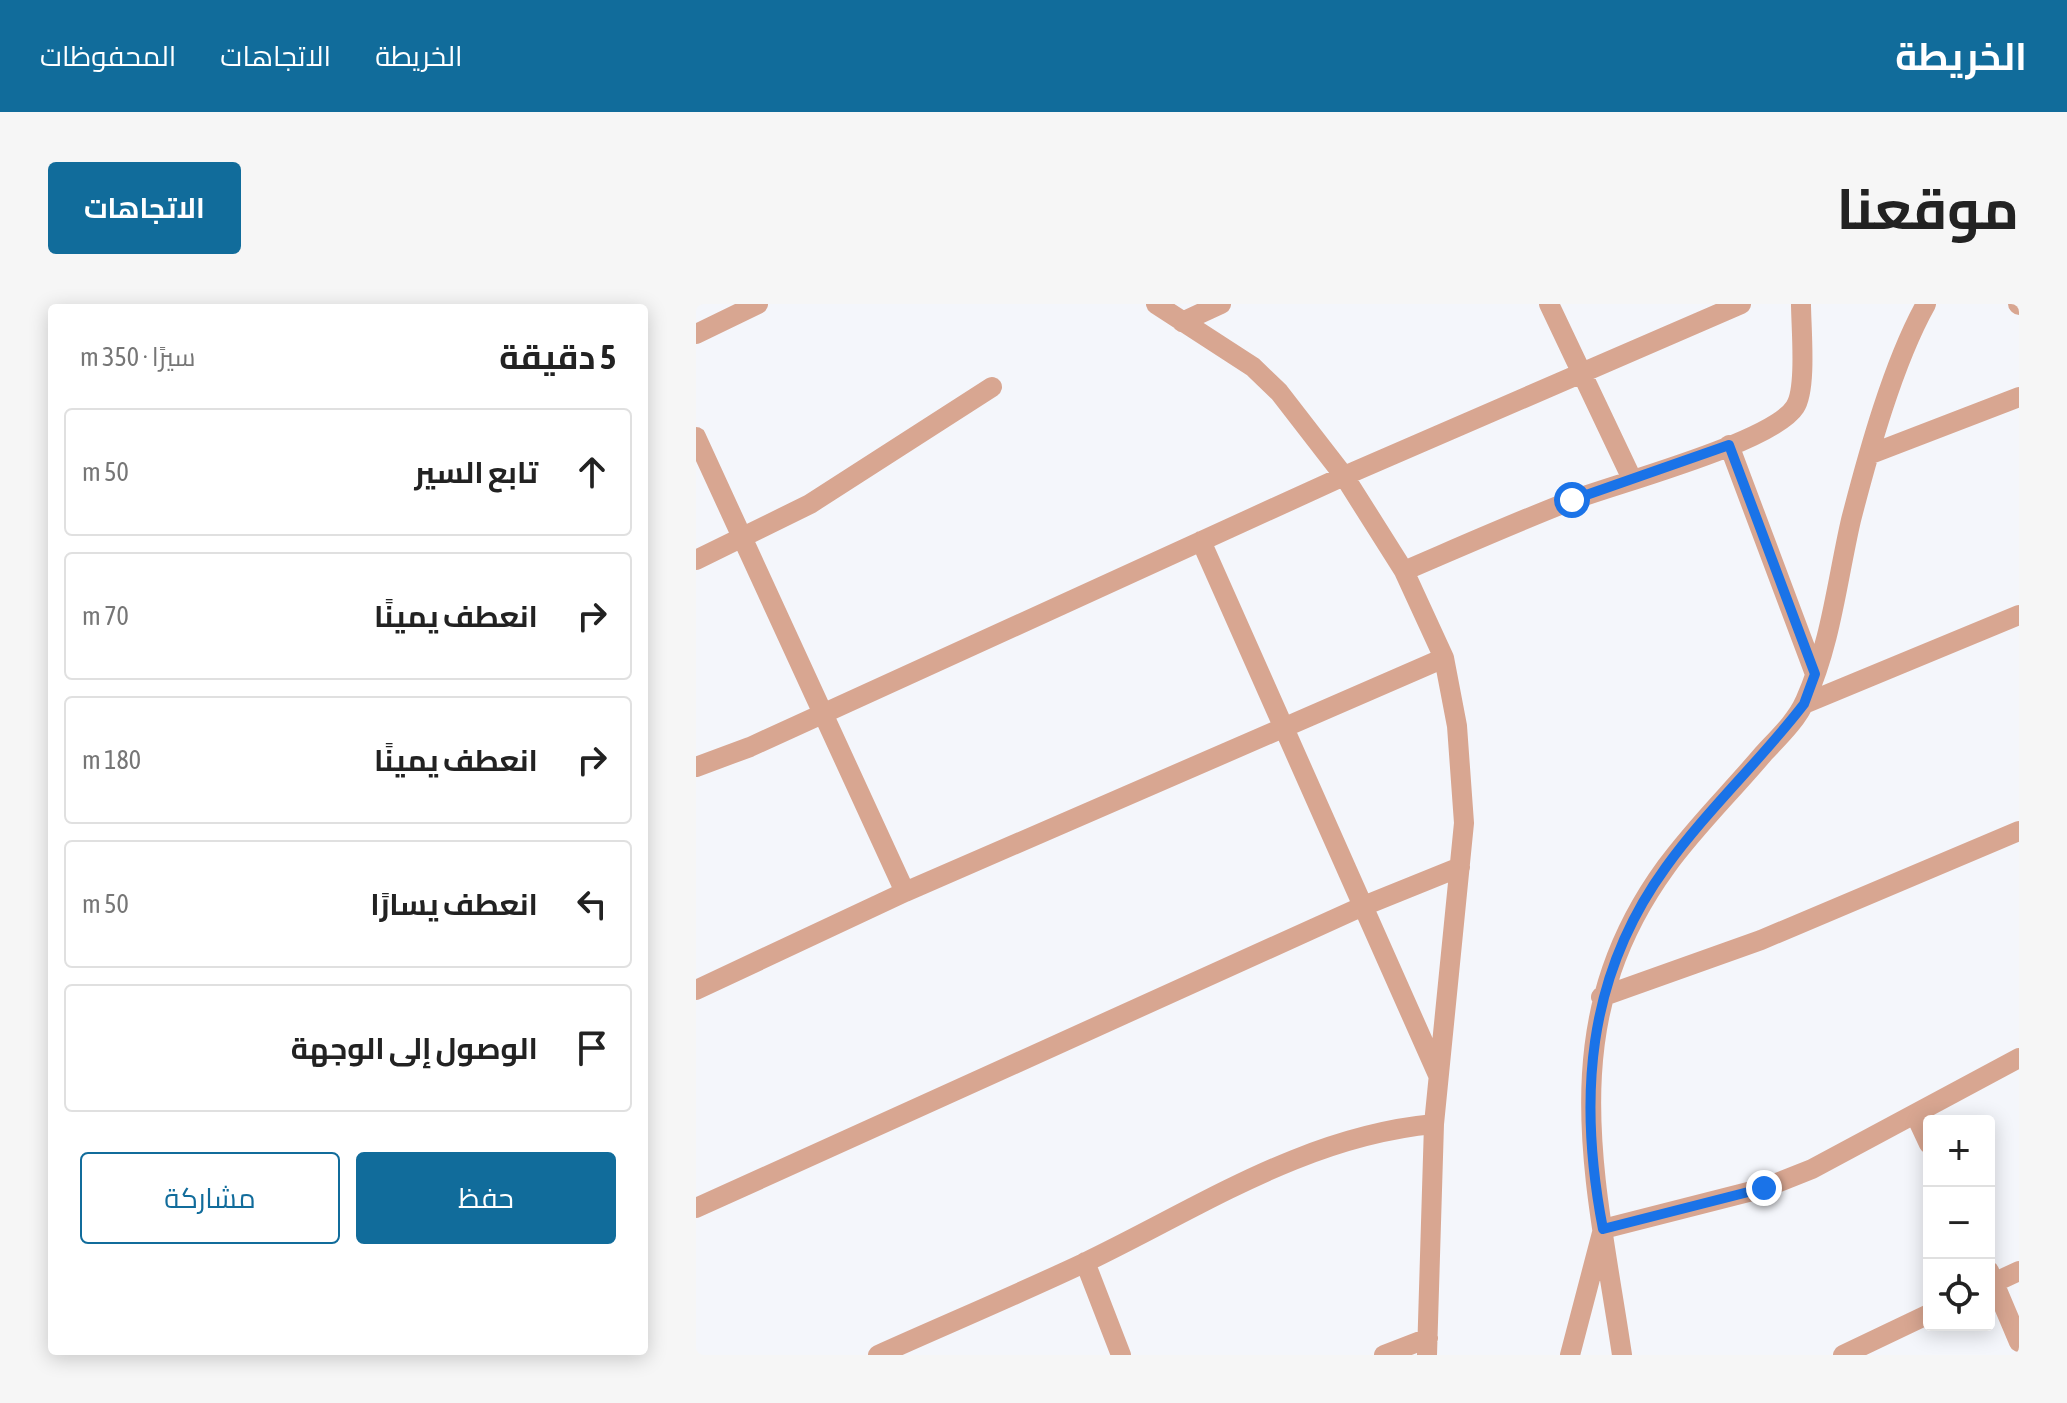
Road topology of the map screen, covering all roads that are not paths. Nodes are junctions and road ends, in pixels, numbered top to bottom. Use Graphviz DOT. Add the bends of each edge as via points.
graph roads {
  1 [pos="758,304"];
  2 [pos="1156,304"];
  3 [pos="1221,304"];
  4 [pos="1549,304"];
  5 [pos="1741,304"];
  6 [pos="1801,304"];
  7 [pos="1926,304"];
  8 [pos="1182,322"];
  9 [pos="696,334"];
  10 [pos="1582,373"];
  11 [pos="992,387"];
  12 [pos="2019,397"];
  13 [pos="696,437"];
  14 [pos="1729,445"];
  15 [pos="1871,454"];
  16 [pos="1344,476"];
  17 [pos="1632,479"];
  18 [pos="742,540"];
  19 [pos="1201,541"];
  20 [pos="696,560"];
  21 [pos="1404,571"];
  22 [pos="2019,615"];
  23 [pos="1444,658"];
  24 [pos="1815,674"];
  25 [pos="1804,704"];
  26 [pos="822,714"];
  27 [pos="1283,728"];
  28 [pos="696,767"];
  29 [pos="2019,831"];
  30 [pos="1460,867"];
  31 [pos="905,892"];
  32 [pos="1361,907"];
  33 [pos="696,990"];
  34 [pos="1601,997"];
  35 [pos="2019,1058"];
  36 [pos="1438,1076"];
  37 [pos="1915,1114"];
  38 [pos="1434,1124"];
  39 [pos="1923,1131"];
  40 [pos="696,1208"];
  41 [pos="1603,1229"];
  42 [pos="1085,1262"];
  43 [pos="2019,1271"];
  44 [pos="1995,1279"];
  45 [pos="1995,1289"];
  46 [pos="1923,1317"];
  47 [pos="2019,1342"];
  48 [pos="1427,1346"];
  49 [pos="878,1355"];
  50 [pos="1121,1355"];
  51 [pos="1384,1355"];
  52 [pos="1570,1355"];
  53 [pos="1622,1355"];
  54 [pos="1843,1355"];
  1 -- 9 [label="street"];
  2 -- 8 [label="street"];
  3 -- 8 [label="street"];
  4 -- 10 [label="street"];
  5 -- 10 [label="street"];
  6 -- 14 [label="street" via="1797,404 1770,427"];
  7 -- 15 [label="street" via="1912,330"];
  8 -- 16 [label="street" via="1268,380"];
  10 -- 16 [label="street"];
  10 -- 17 [label="street"];
  11 -- 18 [label="street" via="885,459"];
  12 -- 15 [label="street"];
  13 -- 18 [label="street"];
  14 -- 17 [label="street"];
  14 -- 24 [label="street"];
  15 -- 24 [label="street"];
  16 -- 19 [label="street"];
  16 -- 21 [label="street"];
  17 -- 21 [label="street"];
  18 -- 20 [label="street"];
  18 -- 26 [label="street"];
  19 -- 26 [label="street"];
  19 -- 27 [label="street"];
  21 -- 23 [label="street"];
  22 -- 25 [label="street"];
  23 -- 27 [label="street"];
  23 -- 30 [label="street" via="1462,771"];
  24 -- 25 [label="street"];
  25 -- 34 [label="street" via="1666,867 1639,909"];
  26 -- 28 [label="street"];
  26 -- 31 [label="street"];
  27 -- 31 [label="street"];
  27 -- 32 [label="street"];
  29 -- 34 [label="street" via="1761,940"];
  30 -- 32 [label="street"];
  30 -- 36 [label="street"];
  31 -- 33 [label="street"];
  32 -- 36 [label="street"];
  32 -- 40 [label="street"];
  34 -- 41 [label="street" via="1589,1117"];
  35 -- 37 [label="street"];
  36 -- 38 [label="street"];
  37 -- 39 [label="street"];
  37 -- 41 [label="street" via="1812,1169 1764,1188"];
  38 -- 42 [label="street" via="1320,1147"];
  38 -- 48 [label="street"];
  41 -- 52 [label="street"];
  41 -- 53 [label="street"];
  42 -- 49 [label="street"];
  42 -- 50 [label="street"];
  43 -- 44 [label="street"];
  45 -- 47 [label="street"];
  46 -- 54 [label="street"];
  48 -- 51 [label="street"];
}
